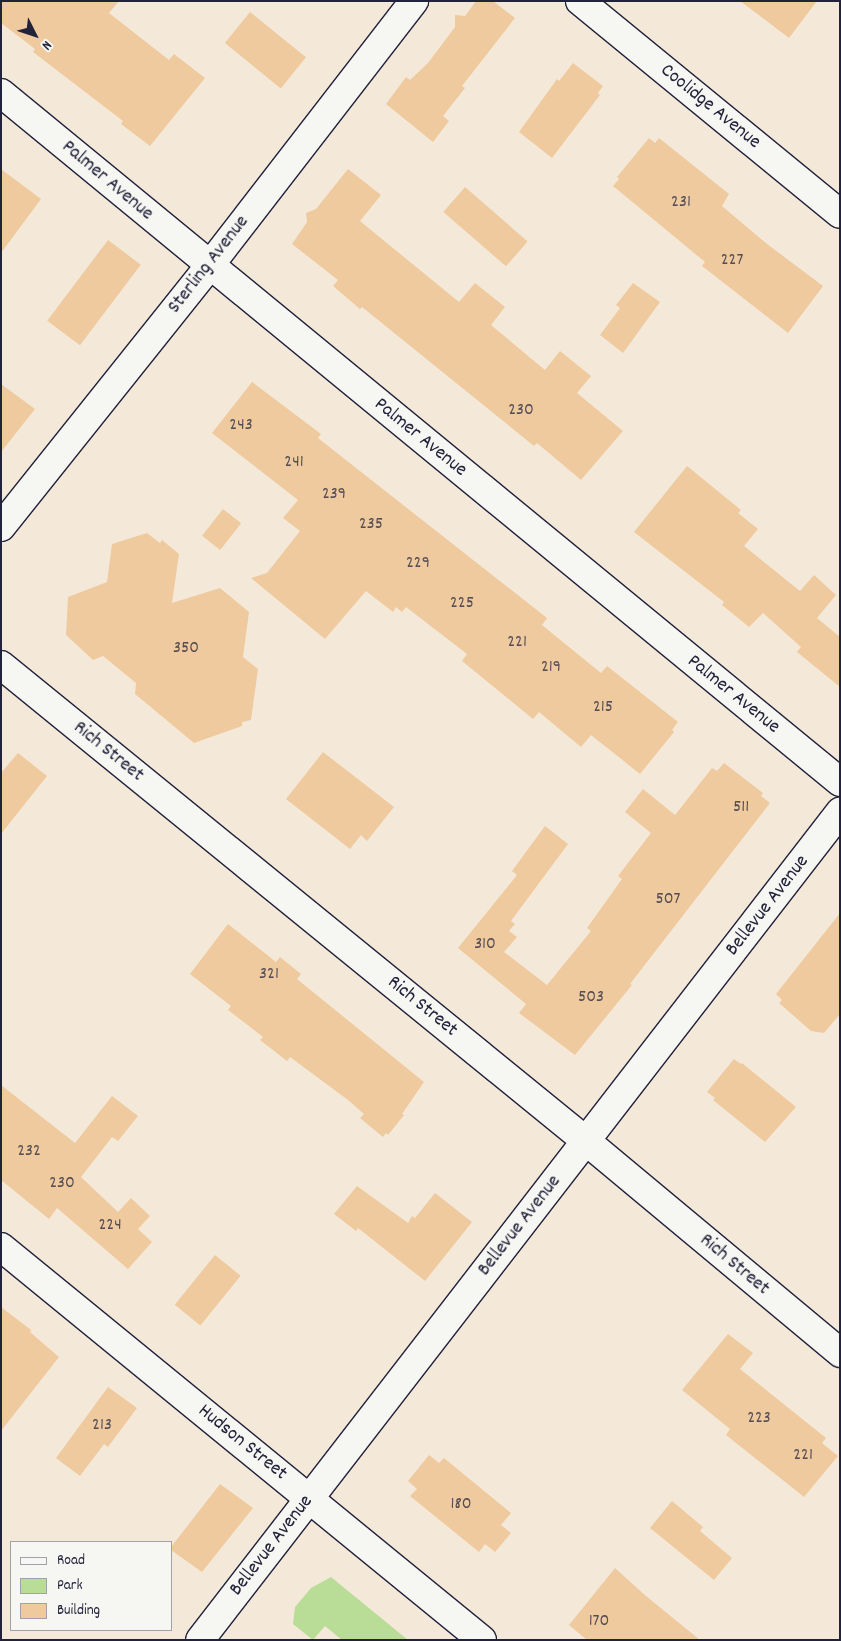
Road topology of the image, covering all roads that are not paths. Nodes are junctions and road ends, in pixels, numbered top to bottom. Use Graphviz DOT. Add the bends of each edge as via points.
graph roads {
  1 [pos="414,1"];
  2 [pos="580,1"];
  3 [pos="1,93"];
  4 [pos="840,214"];
  5 [pos="210,266"];
  6 [pos="1,527"];
  7 [pos="1,665"];
  8 [pos="840,782"];
  9 [pos="840,812"];
  10 [pos="586,1142"];
  11 [pos="1,1247"];
  12 [pos="840,1353"];
  13 [pos="310,1498"];
  14 [pos="200,1640"];
  15 [pos="482,1640"];
  1 -- 5 [label="street, Sterling Avenue"];
  2 -- 4 [label="street, Coolidge Avenue"];
  3 -- 5 [label="street, Palmer Avenue"];
  5 -- 6 [label="street, Sterling Avenue"];
  5 -- 8 [label="street, Palmer Avenue"];
  7 -- 10 [label="street, Rich Street"];
  9 -- 10 [label="street, Bellevue Avenue"];
  10 -- 12 [label="street, Rich Street"];
  10 -- 13 [label="street, Bellevue Avenue"];
  11 -- 13 [label="street, Hudson Street"];
  13 -- 14 [label="street, Bellevue Avenue"];
  13 -- 15 [label="street, Hudson Street"];
}
